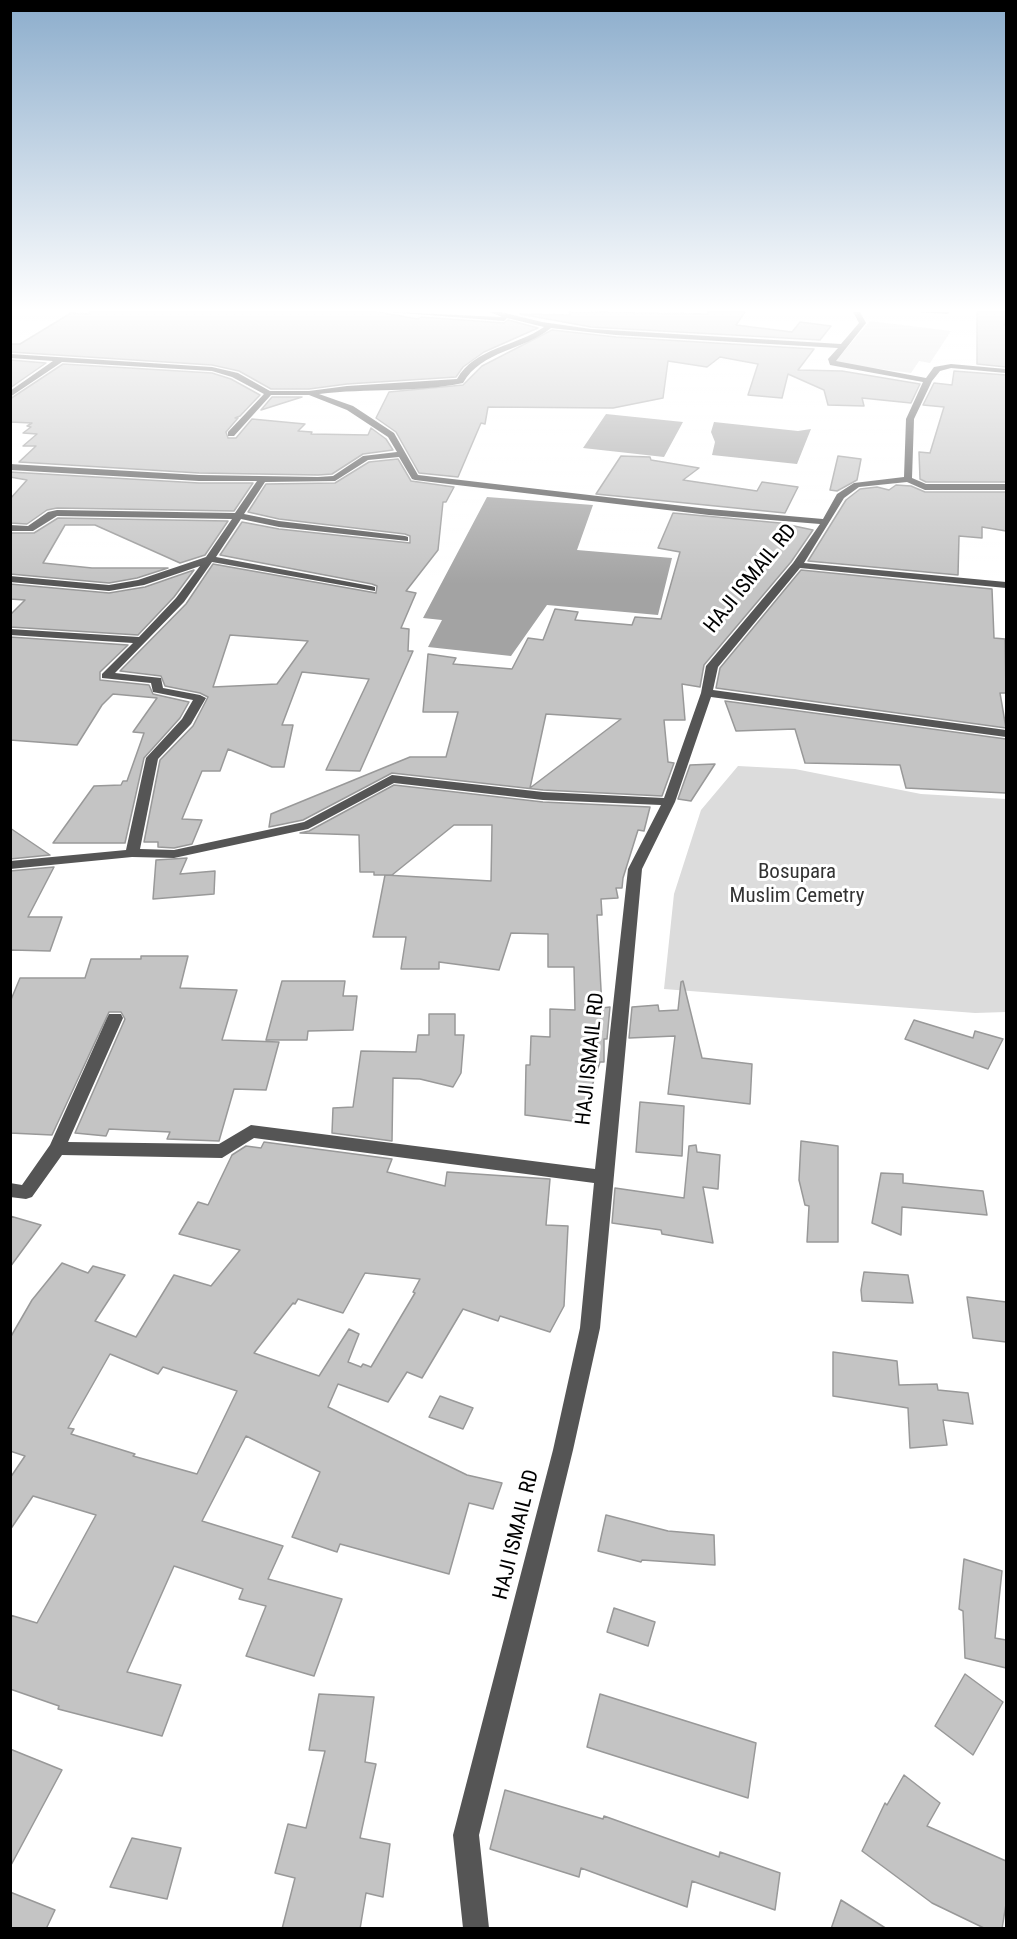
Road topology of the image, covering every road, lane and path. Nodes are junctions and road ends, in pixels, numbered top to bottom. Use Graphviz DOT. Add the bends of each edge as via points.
graph roads {
  1 [pos="260,402"];
  2 [pos="335,402"];
  3 [pos="918,402"];
  4 [pos="231,434"];
  5 [pos="403,454"];
  6 [pos="10,467"];
  7 [pos="908,479"];
  8 [pos="288,480"];
  9 [pos="1006,487"];
  10 [pos="239,516"];
  11 [pos="826,522"];
  12 [pos="10,528"];
  13 [pos="405,539"];
  14 [pos="210,559"];
  15 [pos="797,565"];
  16 [pos="10,579"];
  17 [pos="1006,585"];
  18 [pos="371,589"];
  19 [pos="10,632"];
  20 [pos="142,640"];
  21 [pos="707,693"];
  22 [pos="1006,734"];
  23 [pos="669,802"];
  24 [pos="132,853"];
  25 [pos="10,865"];
  26 [pos="115,1018"];
  27 [pos="57,1148"];
  28 [pos="603,1177"];
  29 [pos="10,1190"];
  30 [pos="476,1929"];
  1 -- 4 [label="street"];
  2 -- 5 [label="street" via="391,435"];
  3 -- 7 [label="street" via="910,419"];
  5 -- 8 [label="street" via="366,458 334,478"];
  5 -- 11 [label="street" via="415,477"];
  6 -- 8 [label="street"];
  7 -- 9 [label="street" via="925,487"];
  7 -- 11 [label="street, HAJI ISMAIL RD" via="857,485 840,496"];
  8 -- 10 [label="street" via="263,479"];
  10 -- 12 [label="street" via="57,513 30,529"];
  10 -- 13 [label="street"];
  10 -- 14 [label="street"];
  11 -- 15 [label="street, HAJI ISMAIL RD"];
  14 -- 16 [label="street" via="140,584 109,588"];
  14 -- 18 [label="street"];
  14 -- 20 [label="street" via="180,600"];
  15 -- 17 [label="street"];
  15 -- 21 [label="street, HAJI ISMAIL RD" via="712,666"];
  19 -- 20 [label="street"];
  20 -- 24 [label="street" via="106,676 157,680 157,690 200,698 186,721 152,758"];
  21 -- 22 [label="street"];
  21 -- 23 [label="street, HAJI ISMAIL RD"];
  23 -- 24 [label="street" via="543,796 392,779 308,825 174,854"];
  23 -- 28 [label="street, HAJI ISMAIL RD" via="635,869"];
  24 -- 25 [label="street"];
  26 -- 27 [label="street"];
  27 -- 28 [label="street" via="222,1151 251,1131"];
  27 -- 29 [label="street" via="26,1192"];
  28 -- 30 [label="street, HAJI ISMAIL RD" via="590,1328 466,1835"];
}
